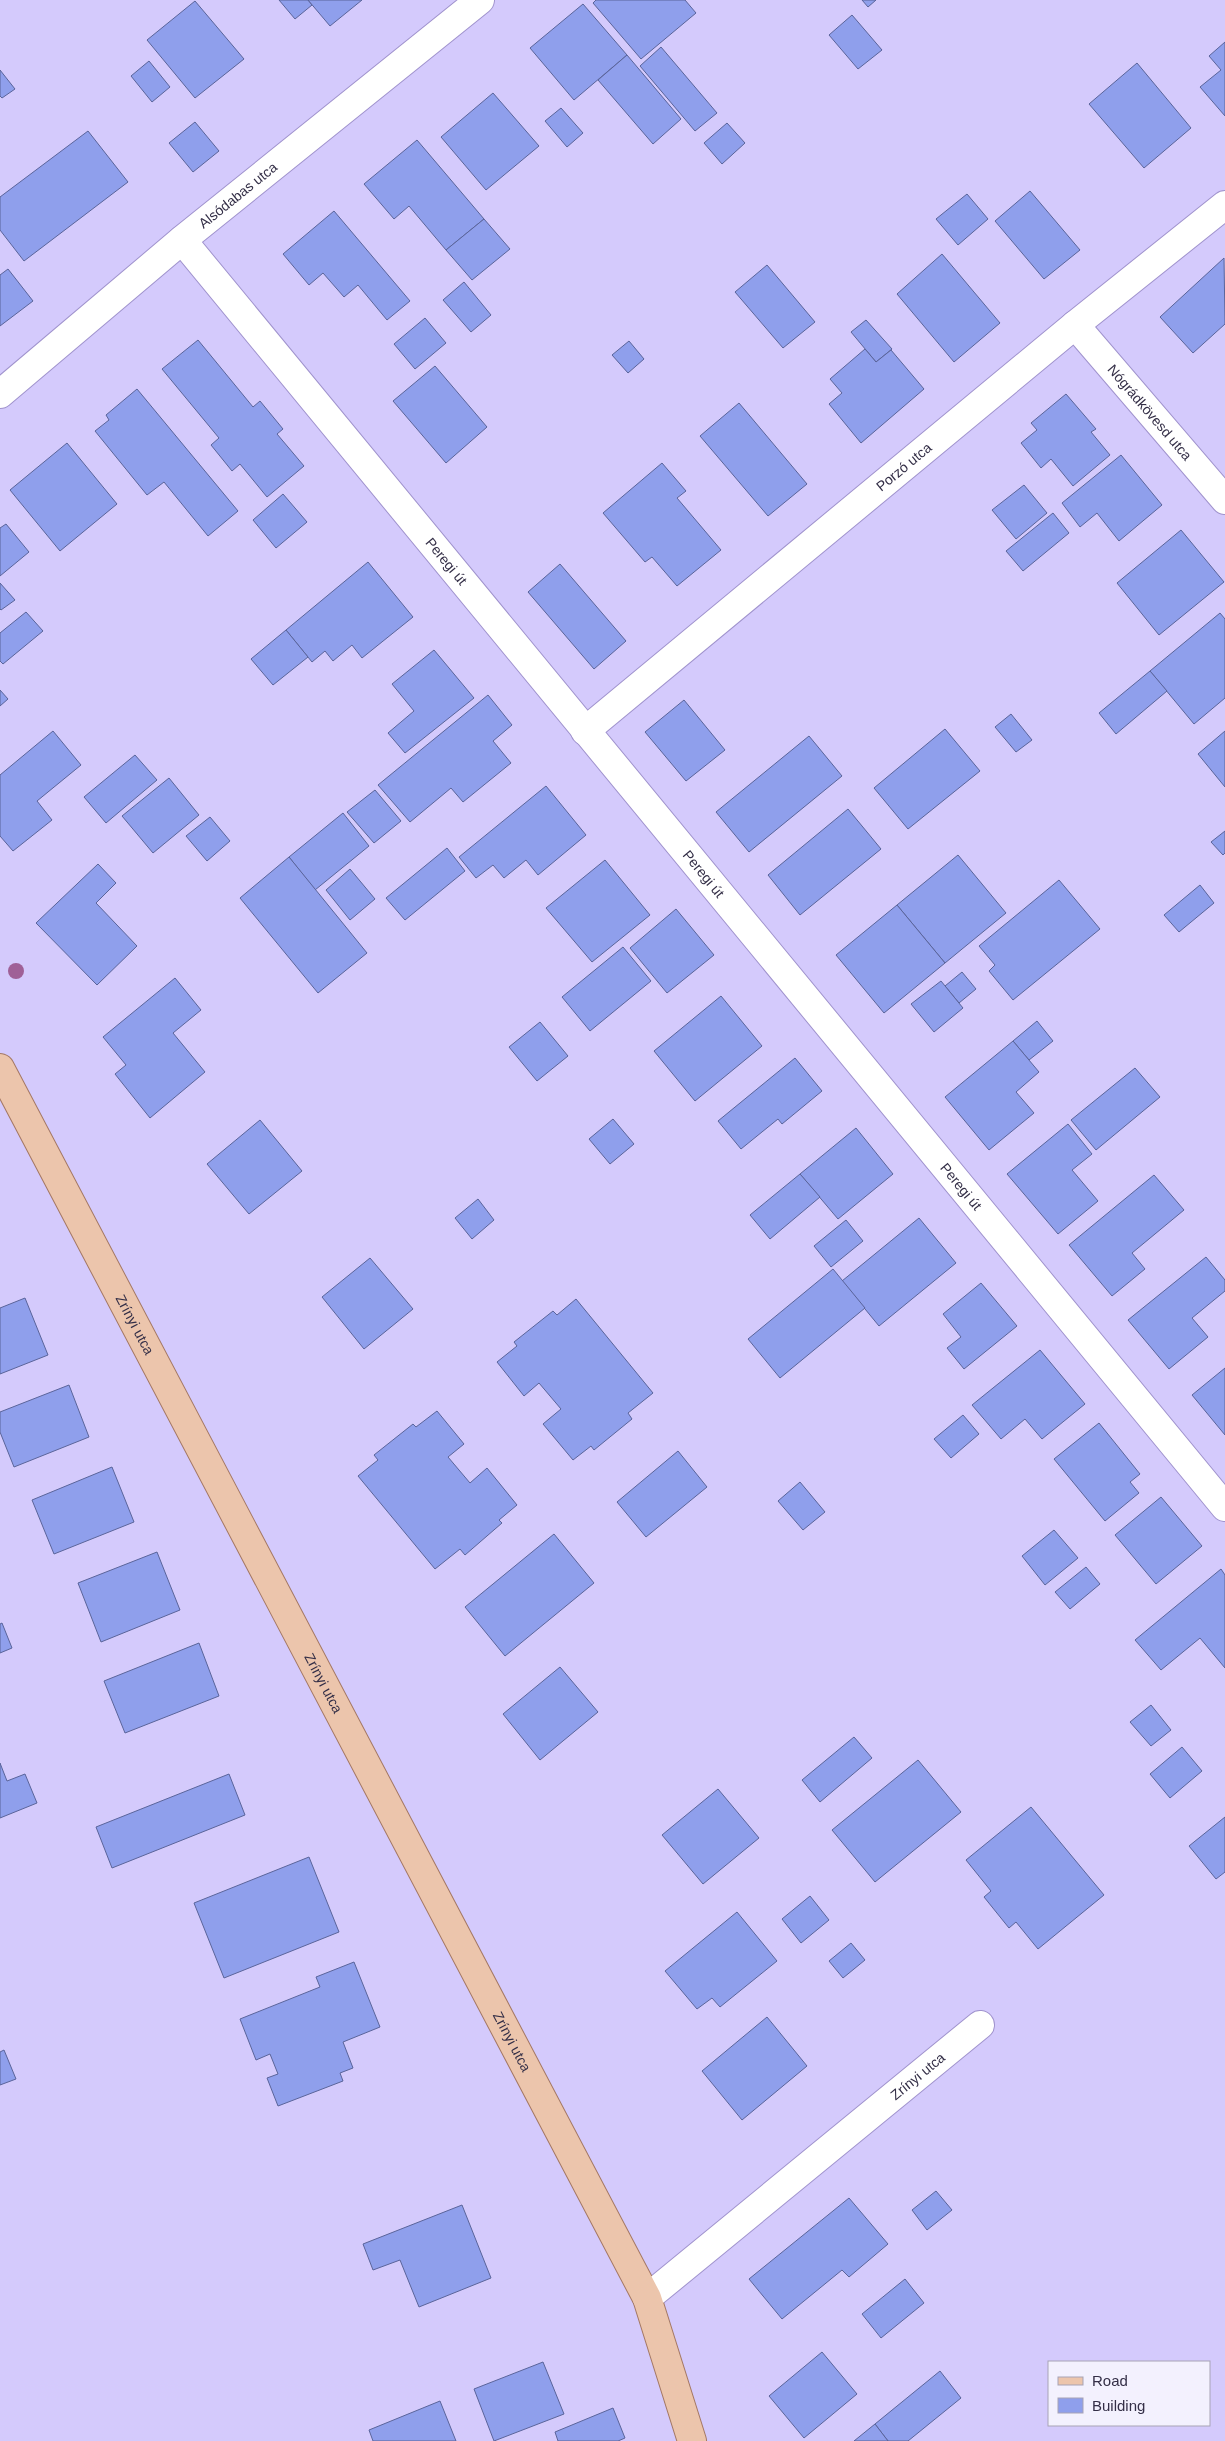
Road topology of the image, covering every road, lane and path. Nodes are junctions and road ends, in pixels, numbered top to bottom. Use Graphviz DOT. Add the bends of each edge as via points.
graph roads {
  1 [pos="480,0"];
  2 [pos="1225,206"];
  3 [pos="182,240"];
  4 [pos="1075,325"];
  5 [pos="0,394"];
  6 [pos="1225,500"];
  7 [pos="586,731"];
  8 [pos="0,1068"];
  9 [pos="1225,1507"];
  10 [pos="980,2025"];
  11 [pos="647,2298"];
  12 [pos="692,2441"];
  1 -- 3 [label="street, Alsódabas utca"];
  2 -- 4 [label="street, Porzó utca"];
  3 -- 5 [label="street, Alsódabas utca"];
  3 -- 7 [label="street, Peregi út"];
  4 -- 6 [label="street, Nógrádkövesd utca"];
  4 -- 7 [label="street, Porzó utca"];
  7 -- 9 [label="street, Peregi út"];
  8 -- 11 [label="main road, Zrínyi utca"];
  10 -- 11 [label="street, Zrínyi utca"];
  11 -- 12 [label="main road, Zrínyi utca"];
}
